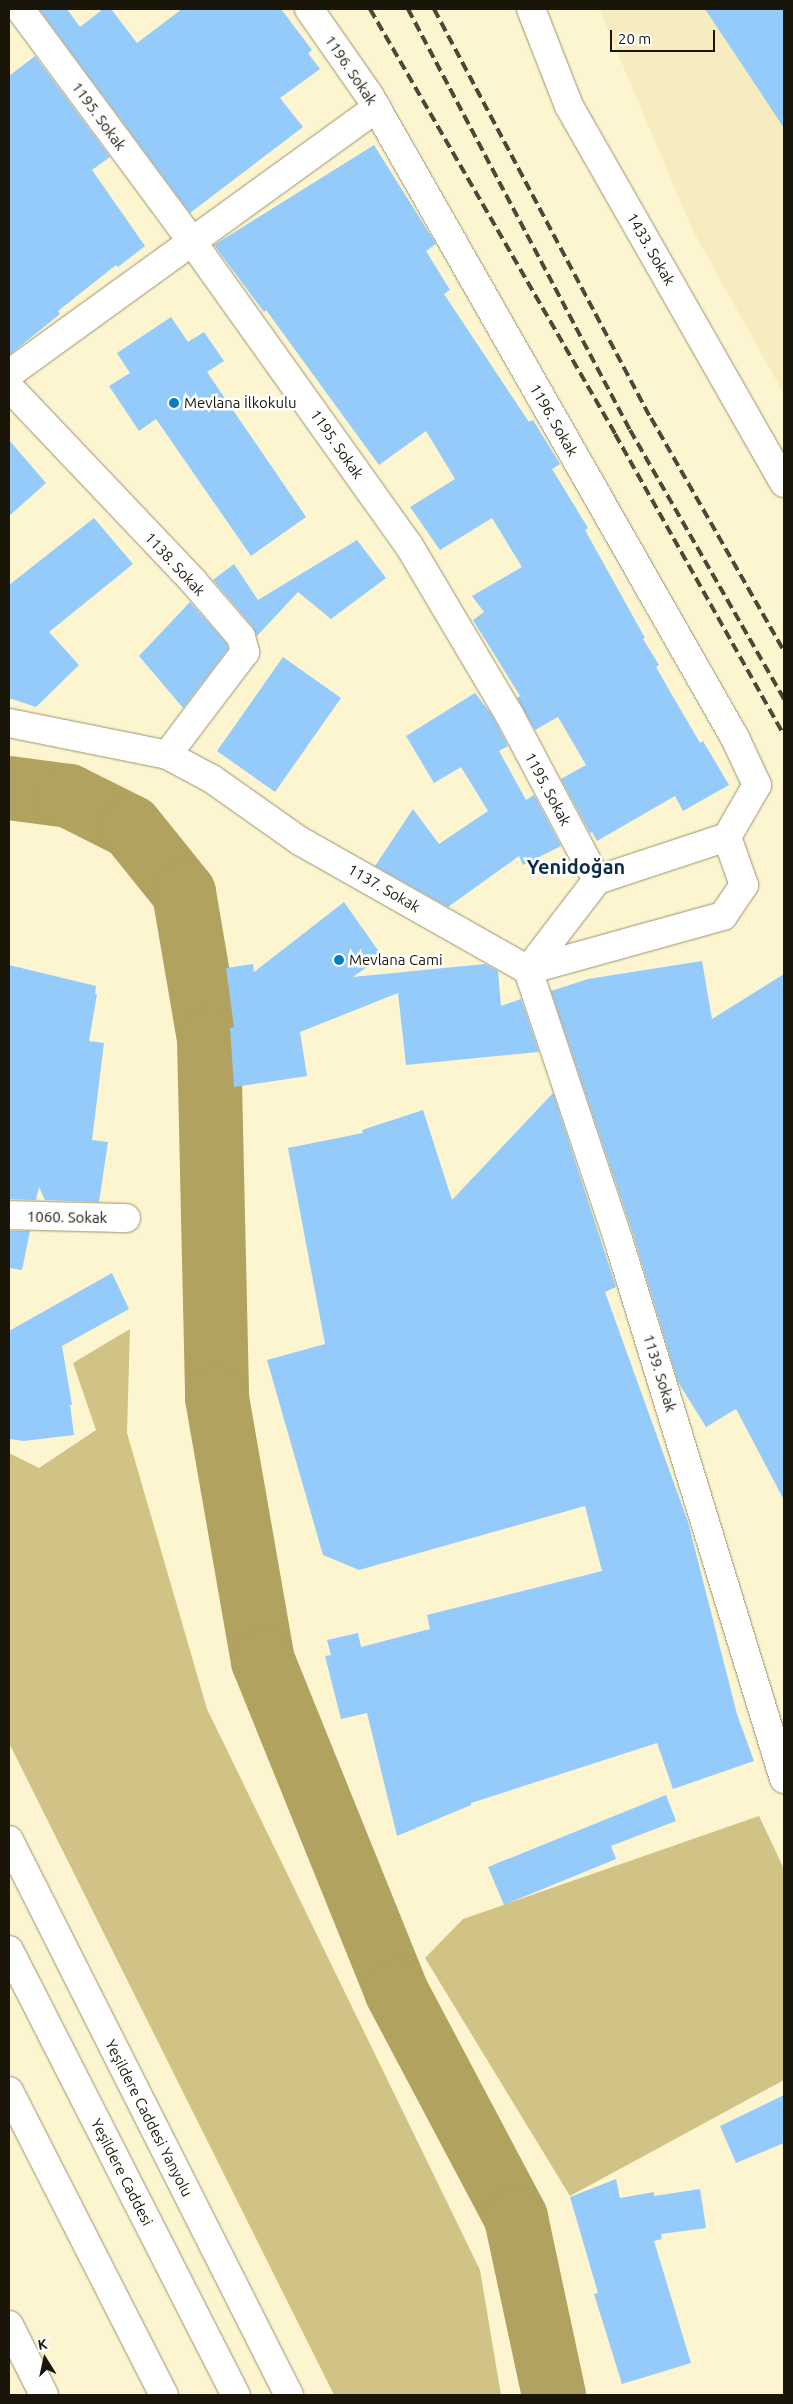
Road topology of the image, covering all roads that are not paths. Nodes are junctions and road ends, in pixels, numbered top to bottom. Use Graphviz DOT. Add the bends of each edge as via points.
graph roads {
  1 [pos="20,9"];
  2 [pos="309,9"];
  3 [pos="531,9"];
  4 [pos="377,108"];
  5 [pos="193,243"];
  6 [pos="9,374"];
  7 [pos="9,387"];
  8 [pos="784,483"];
  9 [pos="9,722"];
  10 [pos="167,754"];
  11 [pos="727,837"];
  12 [pos="597,880"];
  13 [pos="528,970"];
  14 [pos="9,1215"];
  15 [pos="126,1218"];
  16 [pos="784,1779"];
  17 [pos="9,1840"];
  18 [pos="9,1950"];
  19 [pos="9,2091"];
  20 [pos="9,2325"];
  21 [pos="44,2395"];
  22 [pos="164,2395"];
  23 [pos="236,2395"];
  24 [pos="289,2395"];
  1 -- 5 [label="main road, 1195. Sokak"];
  2 -- 4 [label="main road, 1196. Sokak"];
  3 -- 8 [label="main road, 1433. Sokak" via="569,106"];
  4 -- 5 [label="main road"];
  4 -- 11 [label="main road, 1196. Sokak" via="754,777 757,785"];
  5 -- 6 [label="main road"];
  5 -- 12 [label="main road, 1195. Sokak" via="408,544 509,714"];
  7 -- 10 [label="main road, 1138. Sokak" via="241,637 245,652"];
  9 -- 10 [label="main road, 1137. Sokak"];
  10 -- 13 [label="main road, 1137. Sokak" via="212,779 300,841"];
  11 -- 12 [label="main road"];
  11 -- 13 [label="main road" via="744,885 723,916"];
  12 -- 13 [label="main road"];
  13 -- 16 [label="main road, 1139. Sokak" via="621,1248"];
  14 -- 15 [label="main road, 1060. Sokak"];
  17 -- 24 [label="main road, Yeşildere Caddesi Yanyolu"];
  18 -- 23 [label="main road, Yeşildere Caddesi"];
  19 -- 22 [label="main road"];
  20 -- 21 [label="main road"];
}
